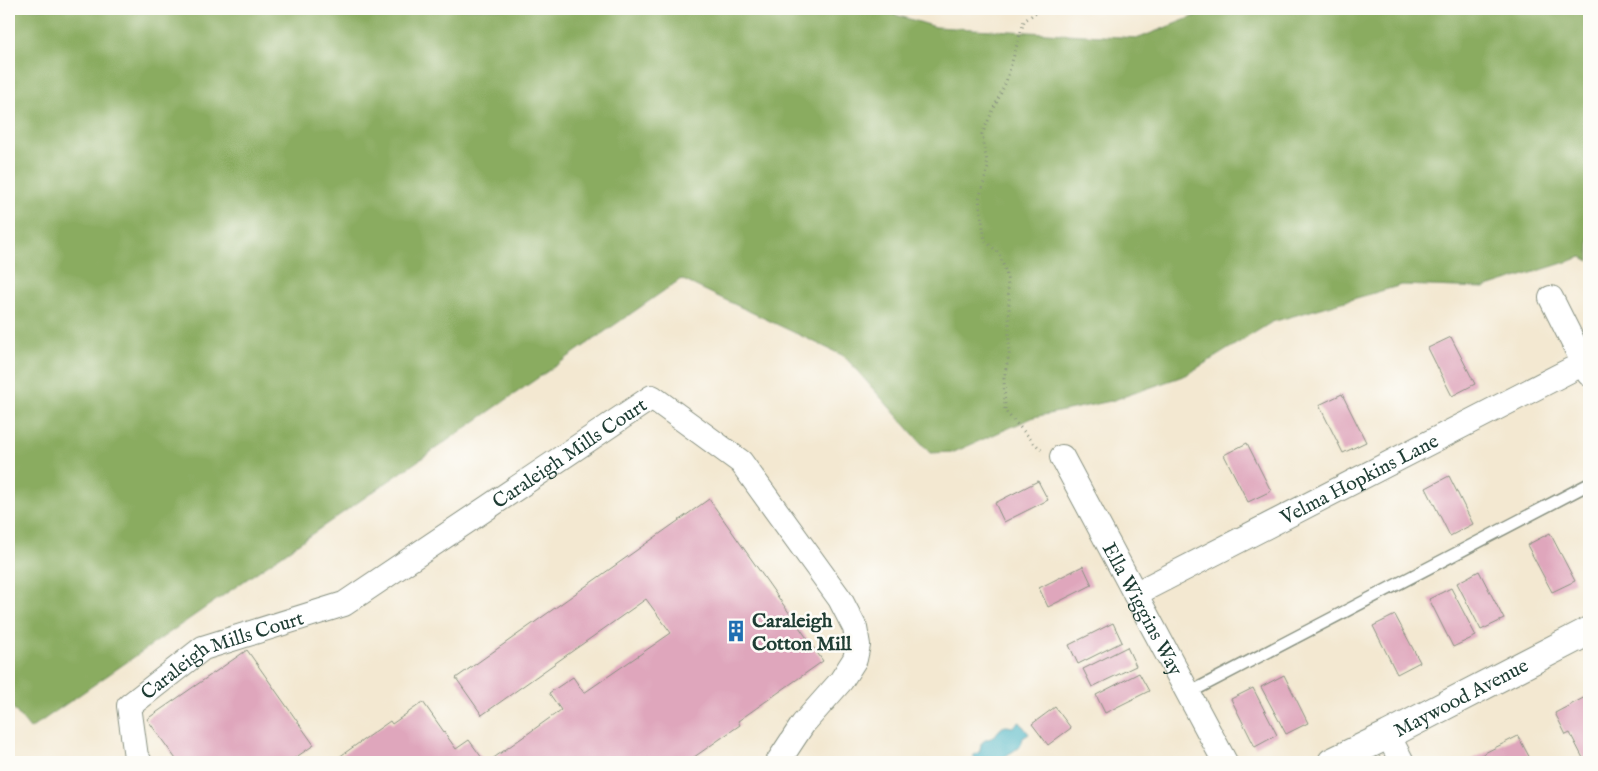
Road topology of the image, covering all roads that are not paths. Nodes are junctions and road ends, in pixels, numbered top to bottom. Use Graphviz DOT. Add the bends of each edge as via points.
graph roads {
  1 [pos="1551,298"];
  2 [pos="1586,369"];
  3 [pos="1053,456"];
  4 [pos="1589,484"];
  5 [pos="1135,594"];
  6 [pos="1589,631"];
  7 [pos="1187,694"];
  8 [pos="1388,735"];
  9 [pos="140,762"];
  10 [pos="778,762"];
  11 [pos="1225,762"];
  12 [pos="1332,762"];
  13 [pos="1402,762"];
  1 -- 2 [label="street"];
  2 -- 5 [label="street, Velma Hopkins Lane"];
  3 -- 5 [label="street, Ella Wiggins Way"];
  4 -- 7 [label="lane"];
  5 -- 7 [label="street, Ella Wiggins Way"];
  6 -- 8 [label="main road, Maywood Avenue"];
  7 -- 11 [label="street, Ella Wiggins Way"];
  8 -- 12 [label="main road, Maywood Avenue"];
  8 -- 13 [label="street"];
  9 -- 10 [label="street, Caraleigh Mills Court" via="136,758 129,706 203,648 344,604 652,398 741,462 840,600 854,628 858,645 855,659 842,681 803,724"];
}
